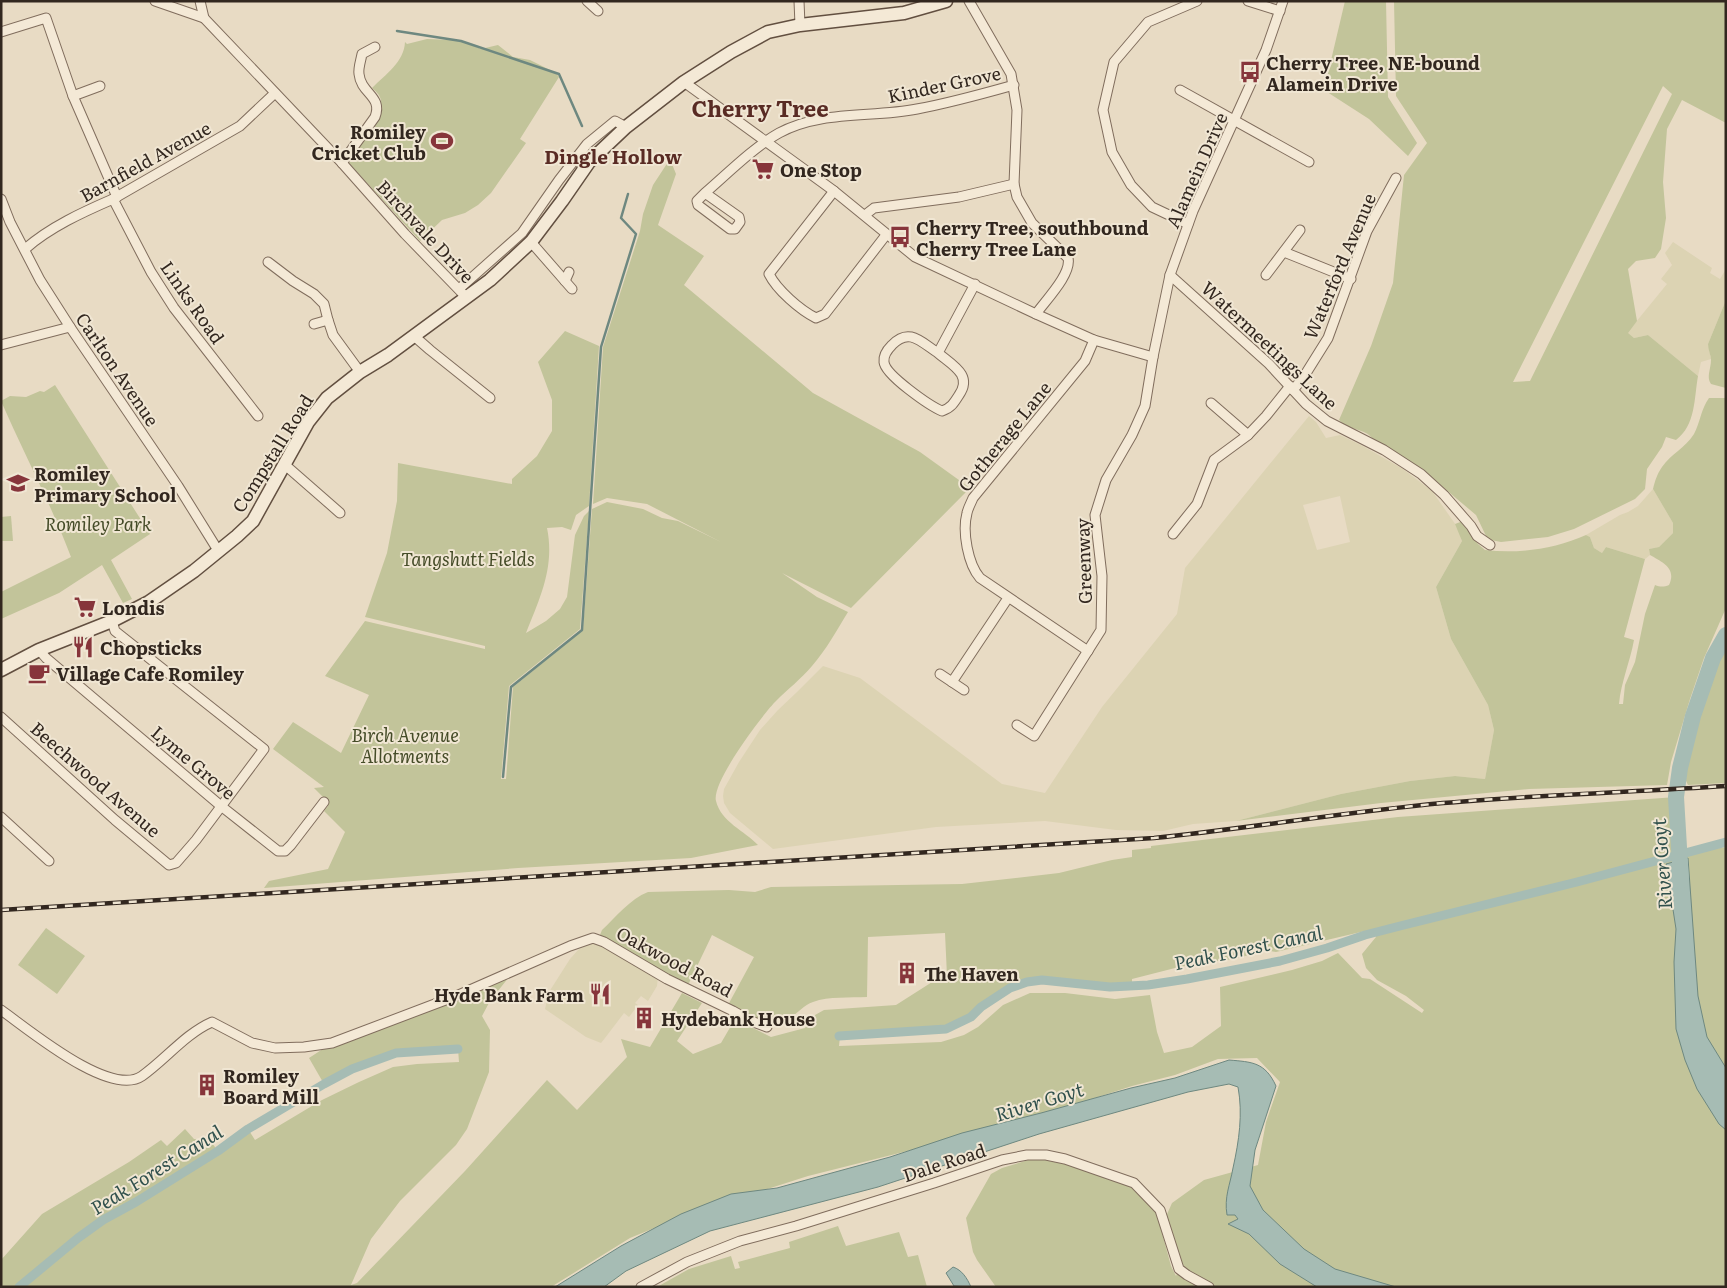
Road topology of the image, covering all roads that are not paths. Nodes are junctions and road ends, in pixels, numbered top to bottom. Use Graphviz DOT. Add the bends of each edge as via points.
graph roads {
  1 [pos="155,1"];
  2 [pos="200,1"];
  3 [pos="587,1"];
  4 [pos="946,1"];
  5 [pos="970,1"];
  6 [pos="1197,1"];
  7 [pos="1248,1"];
  8 [pos="1283,1"];
  9 [pos="797,2"];
  10 [pos="598,11"];
  11 [pos="1280,12"];
  12 [pos="204,18"];
  13 [pos="800,25"];
  14 [pos="1,32"];
  15 [pos="375,48"];
  16 [pos="684,82"];
  17 [pos="1014,85"];
  18 [pos="100,86"];
  19 [pos="1180,90"];
  20 [pos="275,93"];
  21 [pos="73,96"];
  22 [pos="1235,121"];
  23 [pos="626,127"];
  24 [pos="766,141"];
  25 [pos="1309,162"];
  26 [pos="342,163"];
  27 [pos="1396,178"];
  28 [pos="1014,184"];
  29 [pos="834,191"];
  30 [pos="705,193"];
  31 [pos="115,198"];
  32 [pos="1,199"];
  33 [pos="865,215"];
  34 [pos="1188,224"];
  35 [pos="1300,230"];
  36 [pos="886,235"];
  37 [pos="531,242"];
  38 [pos="25,249"];
  39 [pos="1284,252"];
  40 [pos="268,262"];
  41 [pos="569,272"];
  42 [pos="1170,275"];
  43 [pos="1266,275"];
  44 [pos="1351,279"];
  45 [pos="565,281"];
  46 [pos="976,284"];
  47 [pos="572,289"];
  48 [pos="463,293"];
  49 [pos="1036,314"];
  50 [pos="328,320"];
  51 [pos="314,324"];
  52 [pos="70,327"];
  53 [pos="414,336"];
  54 [pos="1094,340"];
  55 [pos="1,345"];
  56 [pos="938,353"];
  57 [pos="1153,357"];
  58 [pos="360,372"];
  59 [pos="1291,388"];
  60 [pos="490,398"];
  61 [pos="1212,403"];
  62 [pos="258,416"];
  63 [pos="1248,435"];
  64 [pos="284,464"];
  65 [pos="340,513"];
  66 [pos="1173,534"];
  67 [pos="1490,545"];
  68 [pos="219,552"];
  69 [pos="1008,598"];
  70 [pos="112,621"];
  71 [pos="39,650"];
  72 [pos="1088,651"];
  73 [pos="1,670"];
  74 [pos="940,674"];
  75 [pos="952,682"];
  76 [pos="964,690"];
  77 [pos="1,717"];
  78 [pos="1017,726"];
  79 [pos="324,802"];
  80 [pos="221,806"];
  81 [pos="1,816"];
  82 [pos="49,861"];
  83 [pos="1,1010"];
  84 [pos="767,1027"];
  85 [pos="641,1287"];
  86 [pos="1209,1287"];
  1 -- 12 [label="street, Birchvale Drive"];
  2 -- 12 [label="street"];
  3 -- 10 [label="street"];
  4 -- 13 [label="main road, Compstall Road" via="904,13"];
  5 -- 17 [label="street" via="1007,65"];
  6 -- 34 [label="street" via="1148,22 1114,62 1103,110 1112,152 1132,185 1152,207"];
  7 -- 11 [label="street"];
  8 -- 11 [label="street, Alamein Drive"];
  9 -- 13 [label="street"];
  11 -- 22 [label="street, Alamein Drive"];
  12 -- 20 [label="street, Birchvale Drive"];
  13 -- 16 [label="main road, Compstall Road" via="768,32 747,42"];
  14 -- 21 [label="street, Links Road" via="46,18"];
  15 -- 26 [label="street" via="362,54 358,72 377,110"];
  16 -- 23 [label="main road, Compstall Road"];
  16 -- 24 [label="street"];
  17 -- 24 [label="street, Kinder Grove" via="917,109 812,121 780,132"];
  17 -- 28 [label="street" via="1017,110"];
  18 -- 21 [label="street"];
  19 -- 22 [label="street"];
  20 -- 26 [label="street, Birchvale Drive"];
  20 -- 31 [label="street, Barnfield Avenue" via="240,126"];
  21 -- 31 [label="street, Links Road"];
  22 -- 25 [label="street"];
  22 -- 34 [label="street, Alamein Drive"];
  23 -- 37 [label="main road, Compstall Road" via="589,162"];
  23 -- 48 [label="street, Compstall Road" via="615,121 587,144 522,233"];
  24 -- 29 [label="street"];
  24 -- 30 [label="street, Kinder Grove"];
  26 -- 48 [label="street, Birchvale Drive"];
  27 -- 44 [label="street, Waterford Avenue" via="1367,231"];
  28 -- 33 [label="street" via="950,198 874,208"];
  28 -- 49 [label="street" via="1017,197 1032,223 1068,258 1069,263 1066,274"];
  29 -- 33 [label="street"];
  29 -- 36 [label="street" via="769,274 774,284 807,313 816,318 825,314"];
  30 -- 30 [label="street" via="739,217 740,222 734,230 698,206 697,201"];
  31 -- 38 [label="street, Barnfield Avenue" via="36,239"];
  31 -- 62 [label="street, Links Road" via="151,272 174,308"];
  32 -- 38 [label="street, Carlton Avenue"];
  33 -- 36 [label="street"];
  34 -- 42 [label="street, Alamein Drive"];
  35 -- 39 [label="street"];
  36 -- 46 [label="street" via="915,257"];
  37 -- 45 [label="street"];
  37 -- 48 [label="main road, Compstall Road" via="490,280"];
  38 -- 52 [label="street, Carlton Avenue"];
  39 -- 43 [label="street"];
  39 -- 44 [label="street"];
  40 -- 50 [label="street" via="314,294 324,304"];
  41 -- 45 [label="street"];
  42 -- 57 [label="street, Alamein Drive"];
  42 -- 59 [label="street, Watermeetings Lane" via="1269,364"];
  44 -- 59 [label="street, Waterford Avenue" via="1328,338 1303,378"];
  45 -- 47 [label="street"];
  46 -- 49 [label="street"];
  46 -- 56 [label="street"];
  48 -- 53 [label="main road, Compstall Road"];
  49 -- 54 [label="street"];
  50 -- 51 [label="street"];
  50 -- 58 [label="street" via="333,335"];
  52 -- 55 [label="street"];
  52 -- 68 [label="street, Carlton Avenue"];
  53 -- 58 [label="main road, Compstall Road"];
  53 -- 60 [label="street"];
  54 -- 57 [label="street"];
  54 -- 69 [label="street, Gotherage Lane" via="1085,361 977,492 966,514 967,545 974,571"];
  56 -- 56 [label="street" via="964,379 964,388 950,408 942,411 932,407 888,372 884,363 885,353 899,338 908,335"];
  57 -- 72 [label="street, Greenway" via="1145,406 1106,480 1095,515 1102,576 1101,630"];
  58 -- 64 [label="main road, Compstall Road" via="327,398 308,422"];
  59 -- 63 [label="street, Waterford Avenue"];
  59 -- 67 [label="street, Watermeetings Lane" via="1327,421 1384,450 1421,474 1477,536"];
  61 -- 63 [label="street"];
  63 -- 66 [label="street, Waterford Avenue" via="1214,460 1197,504"];
  64 -- 65 [label="street"];
  64 -- 68 [label="main road, Compstall Road" via="253,521"];
  68 -- 70 [label="main road, Compstall Road" via="160,595"];
  69 -- 72 [label="street, Gotherage Lane"];
  69 -- 75 [label="street"];
  70 -- 71 [label="main road, Compstall Road"];
  70 -- 80 [label="street" via="116,631 264,749"];
  71 -- 73 [label="main road, Compstall Road"];
  71 -- 80 [label="street, Lyme Grove"];
  72 -- 78 [label="street, Greenway" via="1034,736"];
  74 -- 75 [label="street"];
  75 -- 76 [label="street"];
  77 -- 80 [label="street, Beechwood Avenue" via="169,865 176,863"];
  79 -- 80 [label="street, Lyme Grove" via="285,851 273,848"];
  81 -- 82 [label="street"];
  83 -- 84 [label="street, Oakwood Road" via="64,1055 103,1076 123,1081 140,1078 199,1027 212,1022 252,1043 275,1048 332,1043 456,996 593,938 667,979"];
  85 -- 86 [label="street, Dale Road" via="687,1262 740,1241 934,1184 1002,1160 1046,1155 1134,1182 1160,1210 1179,1269"];
}
